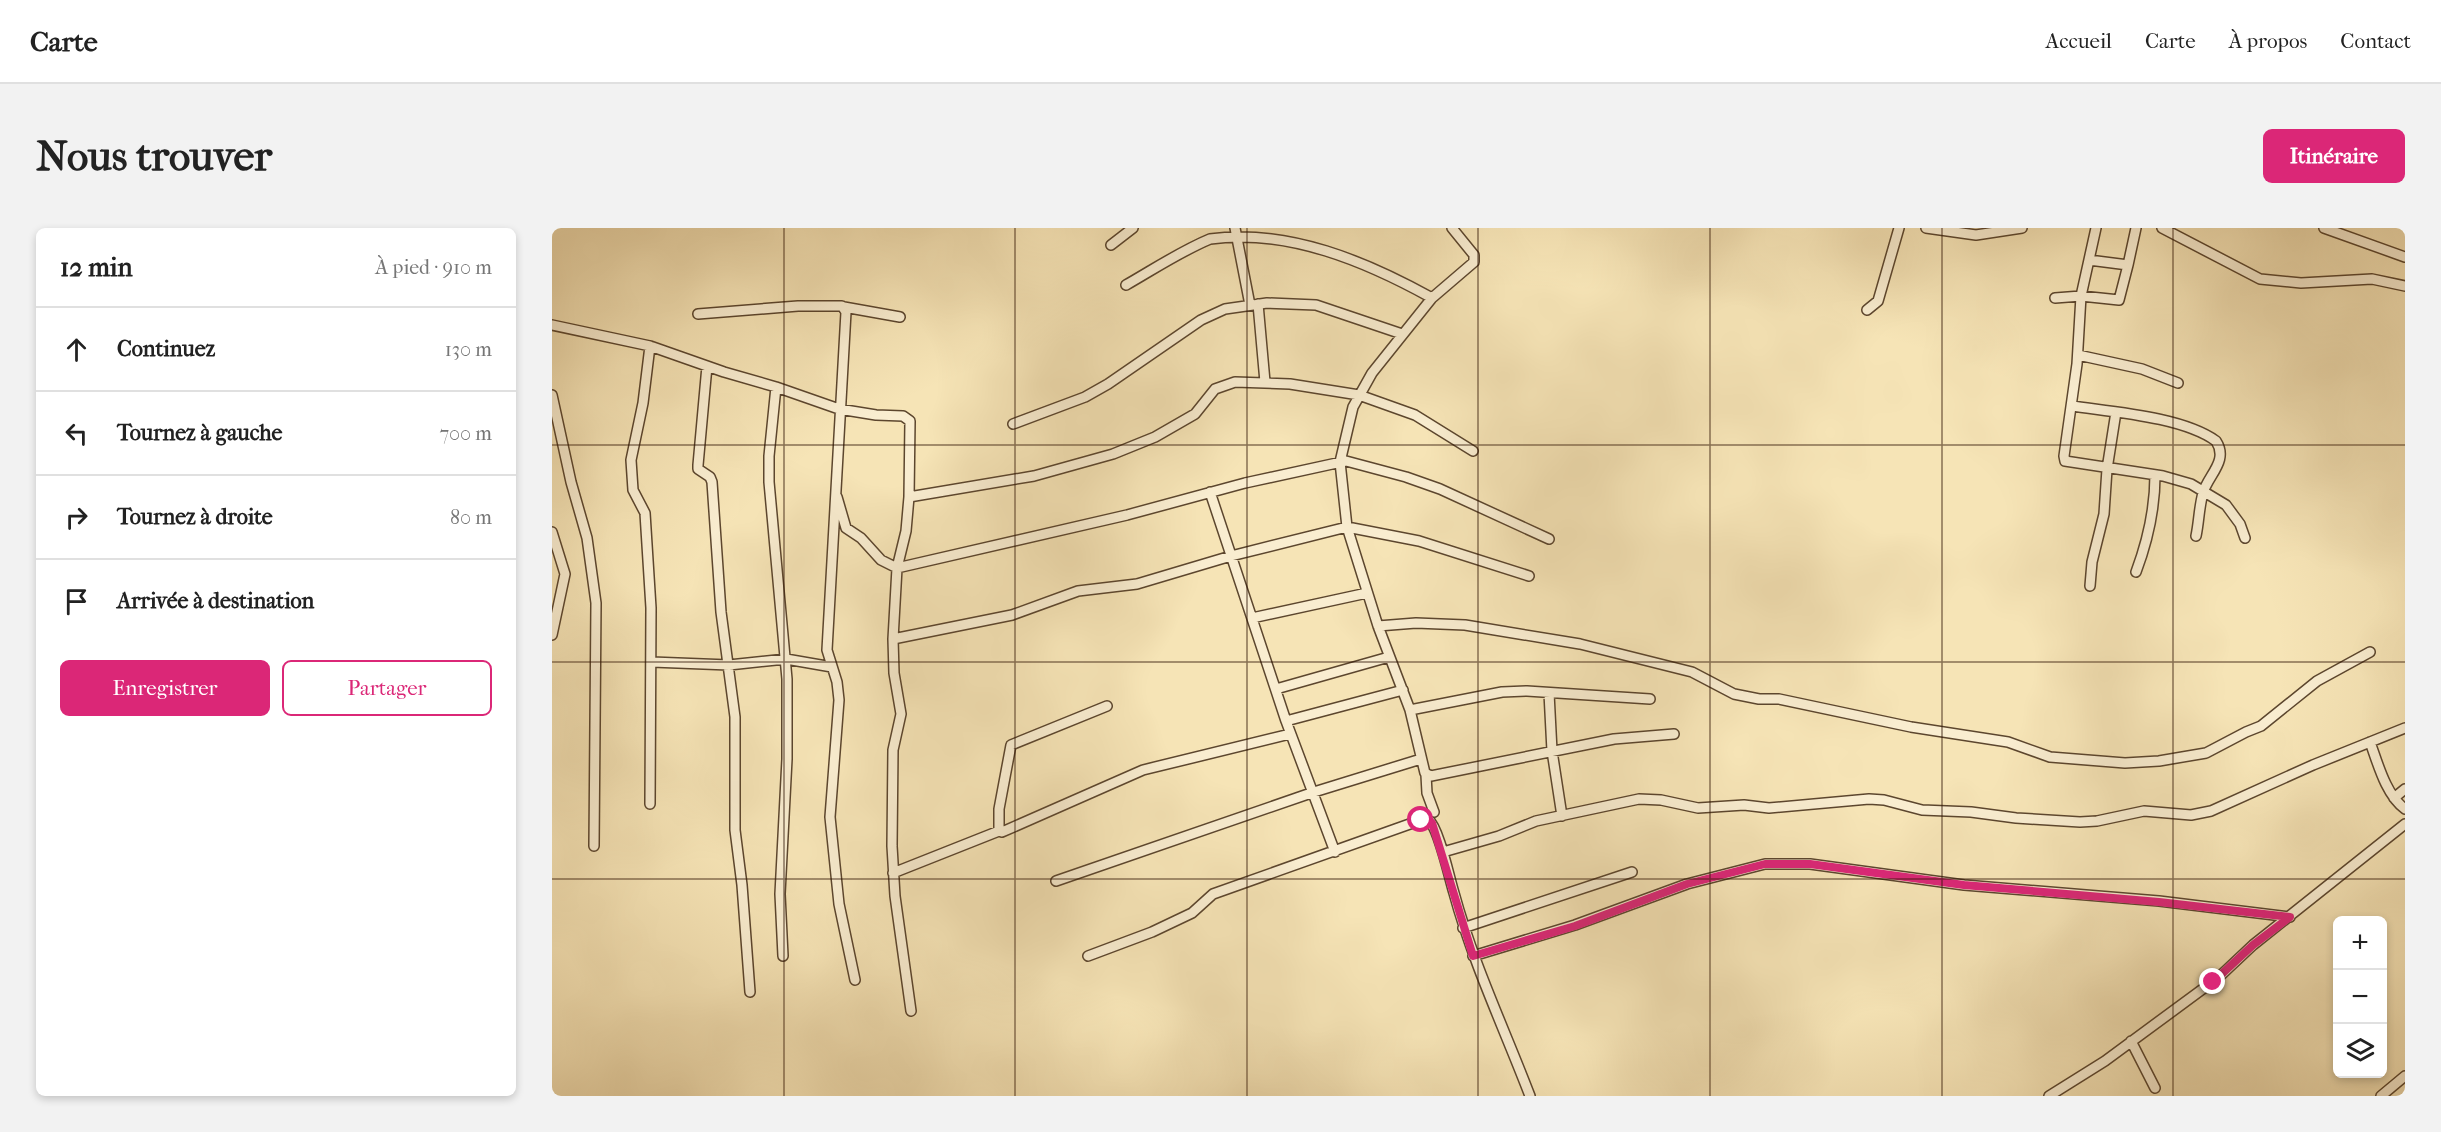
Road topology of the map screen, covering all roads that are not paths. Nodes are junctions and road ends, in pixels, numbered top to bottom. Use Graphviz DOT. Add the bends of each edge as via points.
graph roads {
  1 [pos="1133,228"];
  2 [pos="1452,228"];
  3 [pos="1899,228"];
  4 [pos="1926,228"];
  5 [pos="2022,228"];
  6 [pos="2096,228"];
  7 [pos="2136,228"];
  8 [pos="2162,228"];
  9 [pos="2324,228"];
  10 [pos="1236,230"];
  11 [pos="1111,244"];
  12 [pos="2405,257"];
  13 [pos="2090,260"];
  14 [pos="2128,265"];
  15 [pos="1126,285"];
  16 [pos="2405,286"];
  17 [pos="2081,296"];
  18 [pos="1432,298"];
  19 [pos="2055,298"];
  20 [pos="1254,305"];
  21 [pos="844,308"];
  22 [pos="1868,310"];
  23 [pos="698,314"];
  24 [pos="900,317"];
  25 [pos="552,326"];
  26 [pos="1402,334"];
  27 [pos="650,346"];
  28 [pos="2078,355"];
  29 [pos="707,366"];
  30 [pos="1264,382"];
  31 [pos="2178,383"];
  32 [pos="776,387"];
  33 [pos="552,395"];
  34 [pos="1359,395"];
  35 [pos="2072,406"];
  36 [pos="839,409"];
  37 [pos="2116,412"];
  38 [pos="1013,424"];
  39 [pos="1473,451"];
  40 [pos="1340,462"];
  41 [pos="2107,469"];
  42 [pos="2155,475"];
  43 [pos="834,489"];
  44 [pos="2203,491"];
  45 [pos="1210,492"];
  46 [pos="909,497"];
  47 [pos="1347,527"];
  48 [pos="552,532"];
  49 [pos="2196,536"];
  50 [pos="2245,538"];
  51 [pos="1549,539"];
  52 [pos="1231,556"];
  53 [pos="897,568"];
  54 [pos="2136,572"];
  55 [pos="1529,576"];
  56 [pos="2090,586"];
  57 [pos="1367,593"];
  58 [pos="1252,618"];
  59 [pos="1378,626"];
  60 [pos="552,635"];
  61 [pos="893,639"];
  62 [pos="2370,652"];
  63 [pos="1389,657"];
  64 [pos="786,659"];
  65 [pos="652,662"];
  66 [pos="729,665"];
  67 [pos="832,667"];
  68 [pos="1276,689"];
  69 [pos="1403,690"];
  70 [pos="1549,693"];
  71 [pos="1650,699"];
  72 [pos="1107,705"];
  73 [pos="1410,710"];
  74 [pos="1286,721"];
  75 [pos="2405,728"];
  76 [pos="1290,734"];
  77 [pos="1674,734"];
  78 [pos="2370,742"];
  79 [pos="1552,751"];
  80 [pos="1421,759"];
  81 [pos="1426,775"];
  82 [pos="2405,789"];
  83 [pos="1314,792"];
  84 [pos="2394,798"];
  85 [pos="650,804"];
  86 [pos="2405,809"];
  87 [pos="1434,812"];
  88 [pos="1562,816"];
  89 [pos="2405,824"];
  90 [pos="999,831"];
  91 [pos="594,846"];
  92 [pos="1335,852"];
  93 [pos="1443,852"];
  94 [pos="1632,872"];
  95 [pos="893,873"];
  96 [pos="1056,881"];
  97 [pos="2290,917"];
  98 [pos="1464,928"];
  99 [pos="783,956"];
  100 [pos="1088,956"];
  101 [pos="1473,956"];
  102 [pos="855,980"];
  103 [pos="750,992"];
  104 [pos="911,1011"];
  105 [pos="2131,1041"];
  106 [pos="2405,1076"];
  107 [pos="2155,1088"];
  108 [pos="1530,1096"];
  109 [pos="2049,1096"];
  110 [pos="2381,1096"];
  1 -- 11 [label="street"];
  2 -- 18 [label="street" via="1474,255 1474,262"];
  3 -- 22 [label="street" via="1878,301"];
  4 -- 5 [label="street" via="1976,235"];
  6 -- 13 [label="street"];
  7 -- 14 [label="street"];
  8 -- 16 [label="street" via="2260,279 2280,283 2372,279"];
  9 -- 12 [label="street"];
  10 -- 15 [label="street" via="1191,248"];
  10 -- 18 [label="street" via="1291,233 1331,244"];
  10 -- 20 [label="street"];
  13 -- 14 [label="street"];
  13 -- 17 [label="street"];
  14 -- 17 [label="street" via="2119,300"];
  17 -- 19 [label="street"];
  17 -- 28 [label="street"];
  18 -- 26 [label="street"];
  20 -- 26 [label="street" via="1316,305"];
  20 -- 30 [label="street"];
  20 -- 38 [label="street" via="1226,309 1201,320 1100,388"];
  21 -- 23 [label="street" via="805,305"];
  21 -- 24 [label="street"];
  21 -- 36 [label="street"];
  25 -- 27 [label="street"];
  26 -- 34 [label="street"];
  27 -- 29 [label="street"];
  27 -- 65 [label="street" via="631,460 633,490 645,513"];
  28 -- 31 [label="street" via="2142,369"];
  28 -- 35 [label="street"];
  29 -- 32 [label="street"];
  29 -- 66 [label="street" via="698,469 712,482"];
  30 -- 34 [label="street"];
  30 -- 46 [label="street" via="1221,386 1210,393 1195,414 1113,454 1034,476"];
  32 -- 36 [label="street"];
  32 -- 64 [label="street" via="769,482"];
  33 -- 91 [label="street" via="587,538 596,603"];
  34 -- 39 [label="street" via="1415,415"];
  34 -- 40 [label="street" via="1350,415"];
  35 -- 37 [label="street"];
  35 -- 41 [label="street" via="2065,461"];
  36 -- 43 [label="street"];
  36 -- 46 [label="street" via="909,419"];
  37 -- 41 [label="street"];
  37 -- 44 [label="street" via="2194,429 2216,441 2219,463"];
  40 -- 45 [label="street"];
  40 -- 47 [label="street"];
  40 -- 51 [label="street" via="1440,489"];
  41 -- 42 [label="street"];
  41 -- 56 [label="street" via="2104,514"];
  42 -- 44 [label="street" via="2178,479"];
  42 -- 54 [label="street" via="2155,505"];
  43 -- 53 [label="street" via="846,528 882,561"];
  43 -- 67 [label="street" via="827,650"];
  44 -- 49 [label="street"];
  44 -- 50 [label="street" via="2226,505"];
  45 -- 52 [label="street"];
  45 -- 53 [label="street"];
  46 -- 53 [label="street"];
  47 -- 52 [label="street"];
  47 -- 55 [label="street" via="1419,541"];
  47 -- 57 [label="street"];
  48 -- 60 [label="street" via="565,574"];
  52 -- 58 [label="street"];
  52 -- 61 [label="street" via="1137,584 1078,591 1012,615"];
  53 -- 61 [label="street"];
  57 -- 58 [label="street"];
  57 -- 59 [label="street"];
  58 -- 68 [label="street"];
  59 -- 62 [label="street" via="1456,624 1580,644 1692,672 1734,694 2008,741 2050,757 2126,763 2192,756 2220,747 2266,723 2317,681"];
  59 -- 63 [label="street"];
  61 -- 95 [label="street" via="901,714 892,761"];
  63 -- 68 [label="street"];
  63 -- 69 [label="street"];
  64 -- 66 [label="street"];
  64 -- 67 [label="street"];
  64 -- 99 [label="street" via="787,759 780,894"];
  65 -- 66 [label="street"];
  65 -- 85 [label="street"];
  66 -- 103 [label="street" via="735,717 735,842"];
  67 -- 102 [label="street" via="840,700 830,817 839,904"];
  68 -- 74 [label="street"];
  69 -- 73 [label="street"];
  69 -- 74 [label="street"];
  70 -- 71 [label="street"];
  70 -- 73 [label="street" via="1502,692"];
  70 -- 79 [label="street"];
  72 -- 90 [label="street" via="1011,745 999,809"];
  73 -- 80 [label="street"];
  74 -- 76 [label="street"];
  75 -- 78 [label="street"];
  76 -- 83 [label="street"];
  76 -- 90 [label="street" via="1143,770"];
  77 -- 79 [label="street" via="1614,739"];
  78 -- 84 [label="street"];
  78 -- 88 [label="street" via="2211,811 2192,815 2144,811 2080,822 1922,810 1869,799 1787,808 1698,808 1648,799"];
  79 -- 81 [label="street"];
  79 -- 88 [label="street"];
  80 -- 81 [label="street"];
  80 -- 83 [label="street"];
  81 -- 87 [label="street"];
  82 -- 84 [label="street"];
  83 -- 92 [label="street"];
  83 -- 96 [label="street"];
  84 -- 86 [label="street"];
  88 -- 93 [label="street"];
  89 -- 97 [label="street"];
  90 -- 95 [label="street"];
  92 -- 93 [label="street" via="1425,819 1432,823"];
  92 -- 100 [label="street" via="1213,894 1192,913"];
  93 -- 98 [label="street"];
  94 -- 98 [label="street"];
  95 -- 104 [label="street"];
  97 -- 101 [label="street" via="1964,885 1810,864 1765,864 1687,884 1575,926"];
  97 -- 105 [label="street" via="2219,977"];
  98 -- 101 [label="street"];
  101 -- 108 [label="street"];
  105 -- 107 [label="street"];
  105 -- 109 [label="street"];
  106 -- 110 [label="street"];
}
